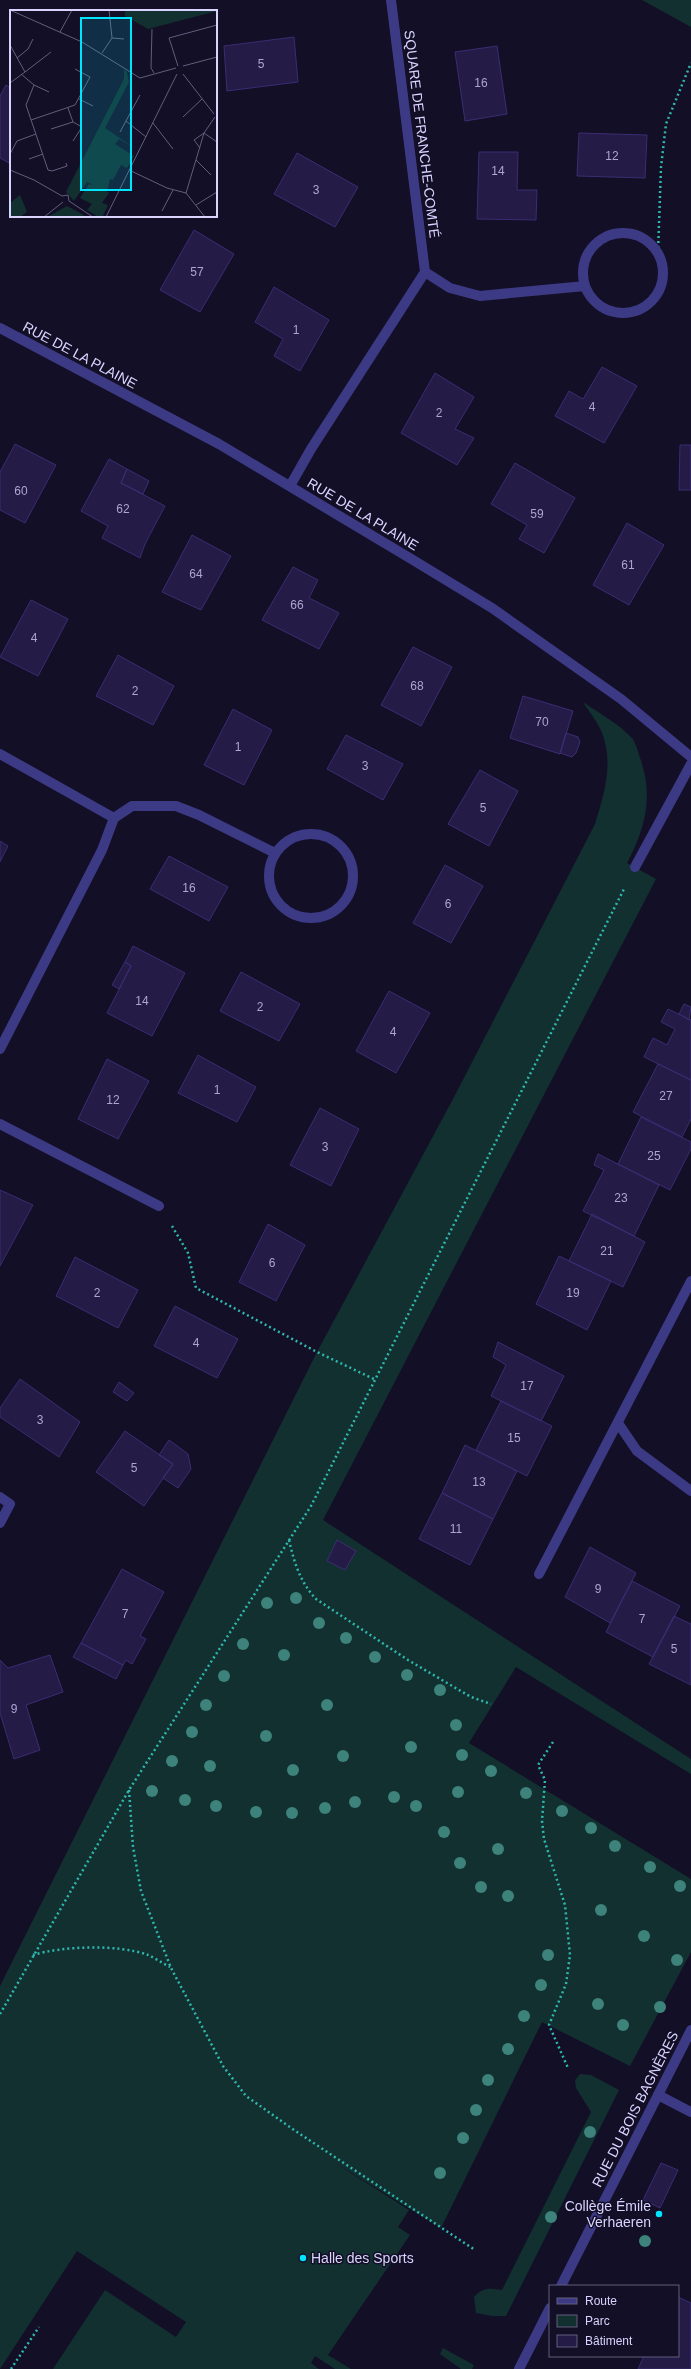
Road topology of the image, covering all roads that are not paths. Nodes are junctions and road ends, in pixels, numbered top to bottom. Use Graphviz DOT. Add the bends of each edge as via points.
graph roads {
  1 [pos="391,0"];
  2 [pos="425,272"];
  3 [pos="585,286"];
  4 [pos="0,328"];
  5 [pos="290,486"];
  6 [pos="0,754"];
  7 [pos="691,757"];
  8 [pos="691,764"];
  9 [pos="114,818"];
  10 [pos="275,853"];
  11 [pos="635,867"];
  12 [pos="0,1049"];
  13 [pos="0,1124"];
  14 [pos="159,1206"];
  15 [pos="691,1281"];
  16 [pos="618,1423"];
  17 [pos="691,1491"];
  18 [pos="0,1497"];
  19 [pos="0,1523"];
  20 [pos="538,1574"];
  21 [pos="691,2030"];
  22 [pos="658,2095"];
  23 [pos="691,2112"];
  24 [pos="562,2285"];
  25 [pos="549,2310"];
  26 [pos="519,2369"];
  1 -- 2 [label="street, SQUARE DE FRANCHE-COMTÉ"];
  2 -- 3 [label="street" via="450,288 480,296"];
  2 -- 5 [label="street"];
  3 -- 3 [label="street" via="585,260 601,239 613,234 639,236 650,243 658,253 663,278 659,291 640,309 627,312 607,309 592,298"];
  4 -- 5 [label="street, RUE DE LA PLAINE" via="219,444"];
  5 -- 7 [label="street, RUE DE LA PLAINE" via="492,608 621,699"];
  6 -- 9 [label="street"];
  8 -- 11 [label="street"];
  9 -- 10 [label="street" via="132,806 176,806"];
  9 -- 12 [label="street" via="102,850"];
  10 -- 10 [label="street" via="269,881 273,895 282,907 294,915 309,918 323,916 336,909 346,898 352,886 351,867 343,850 333,841 315,835 295,837"];
  13 -- 14 [label="street"];
  15 -- 16 [label="street"];
  16 -- 17 [label="street" via="637,1451"];
  16 -- 20 [label="street"];
  18 -- 19 [label="street" via="10,1504"];
  21 -- 22 [label="street, RUE DU BOIS BAGNÈRES"];
  22 -- 23 [label="street"];
  22 -- 24 [label="street, RUE DU BOIS BAGNÈRES"];
  25 -- 26 [label="street"];
}
